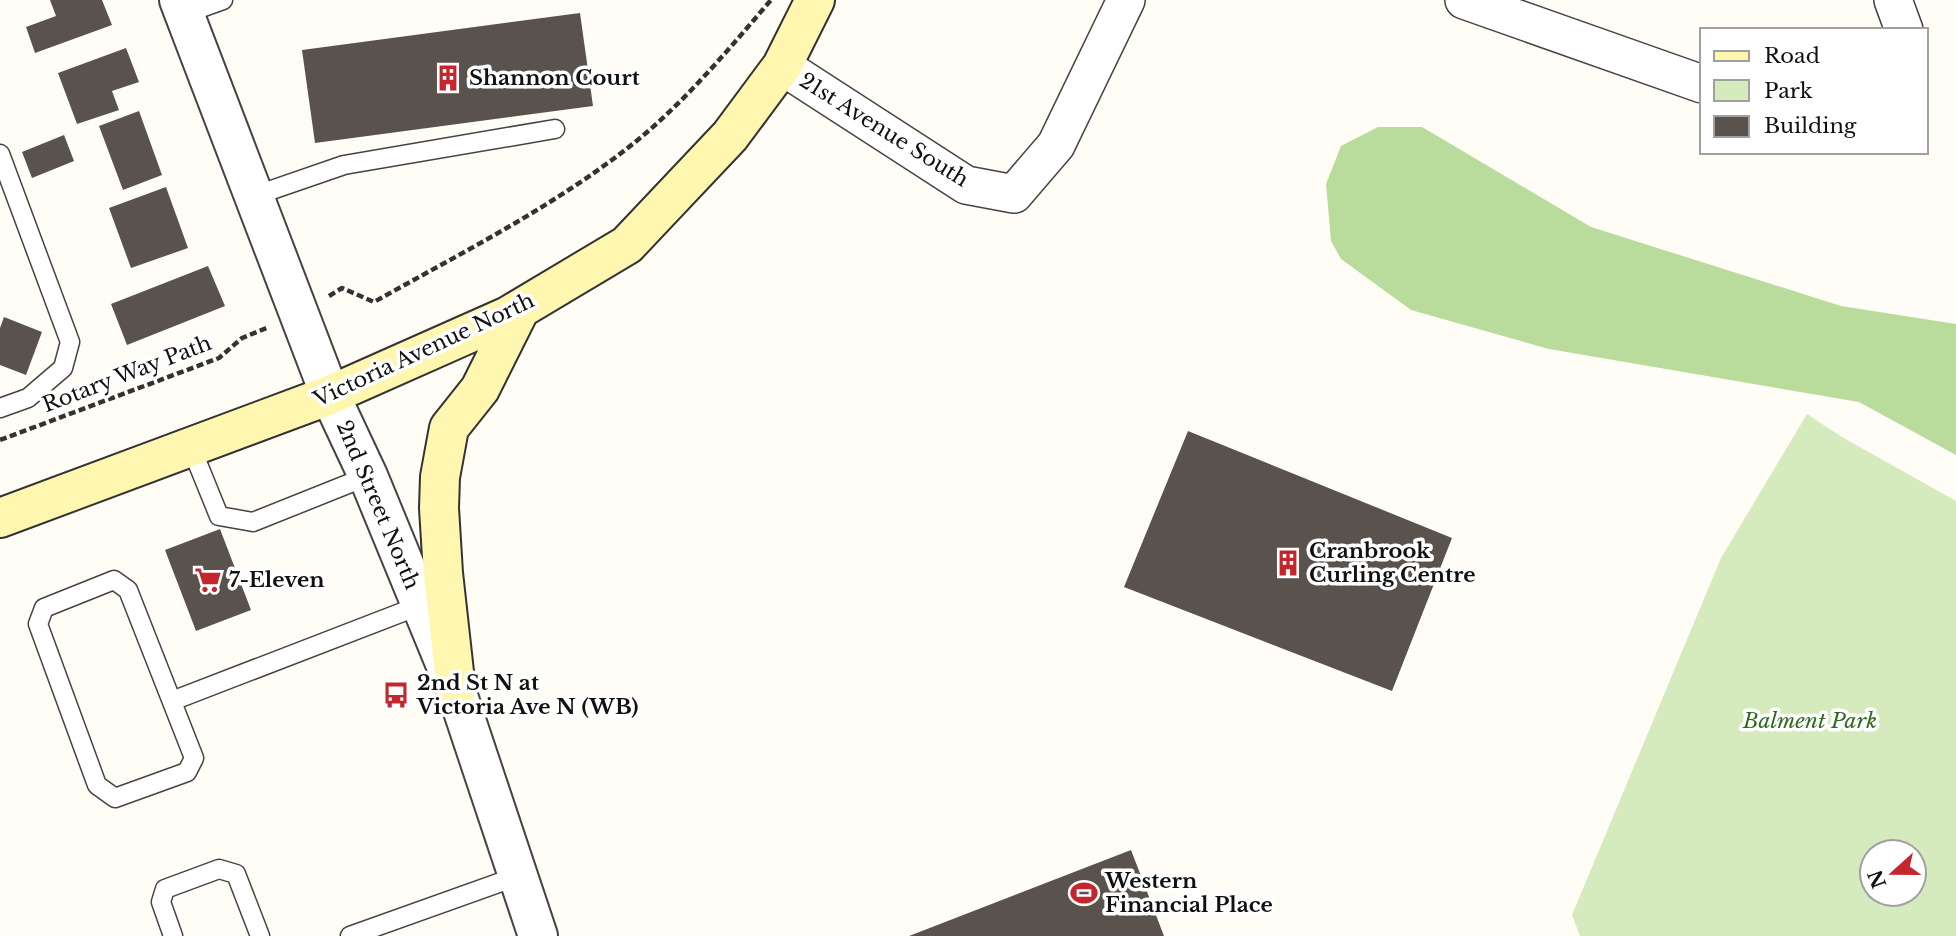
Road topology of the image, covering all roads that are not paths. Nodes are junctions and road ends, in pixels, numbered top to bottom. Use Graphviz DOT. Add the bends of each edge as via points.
graph roads {
  1 [pos="223,0"];
  2 [pos="815,0"];
  3 [pos="1126,0"];
  4 [pos="1464,0"];
  5 [pos="1893,0"];
  6 [pos="182,7"];
  7 [pos="1903,28"];
  8 [pos="782,66"];
  9 [pos="1700,83"];
  10 [pos="555,129"];
  11 [pos="0,154"];
  12 [pos="254,196"];
  13 [pos="520,309"];
  14 [pos="330,395"];
  15 [pos="0,408"];
  16 [pos="191,447"];
  17 [pos="368,476"];
  18 [pos="0,518"];
  19 [pos="421,605"];
  20 [pos="456,690"];
  21 [pos="172,701"];
  22 [pos="518,876"];
  23 [pos="173,936"];
  24 [pos="260,936"];
  25 [pos="350,936"];
  26 [pos="538,936"];
  1 -- 6 [label="lane"];
  2 -- 8 [label="main road, Victoria Avenue North"];
  3 -- 8 [label="street, 21st Avenue South" via="1056,145 1014,194 966,185"];
  4 -- 9 [label="street"];
  5 -- 7 [label="street"];
  6 -- 12 [label="street, 2nd Street North"];
  8 -- 13 [label="main road, Victoria Avenue North" via="730,136 627,245"];
  10 -- 12 [label="lane" via="344,165"];
  11 -- 15 [label="lane" via="70,342 62,368 28,398"];
  12 -- 14 [label="street, 2nd Street North"];
  13 -- 14 [label="main road, Victoria Avenue North"];
  13 -- 20 [label="main road" via="480,388 449,428 440,477 443,573"];
  14 -- 16 [label="main road, Victoria Avenue North"];
  14 -- 17 [label="street, 2nd Street North"];
  16 -- 17 [label="lane" via="219,516 253,522"];
  16 -- 18 [label="main road, Victoria Avenue North"];
  17 -- 19 [label="street, 2nd Street North"];
  19 -- 20 [label="street, 2nd Street North"];
  19 -- 21 [label="lane"];
  20 -- 22 [label="street, 2nd Street North"];
  21 -- 21 [label="lane" via="128,590 114,580 44,608 38,624 97,785 115,797 187,772 194,758"];
  22 -- 25 [label="lane"];
  22 -- 26 [label="street, 2nd Street North"];
  23 -- 24 [label="lane" via="161,902 165,889 219,869 236,874"];
}
